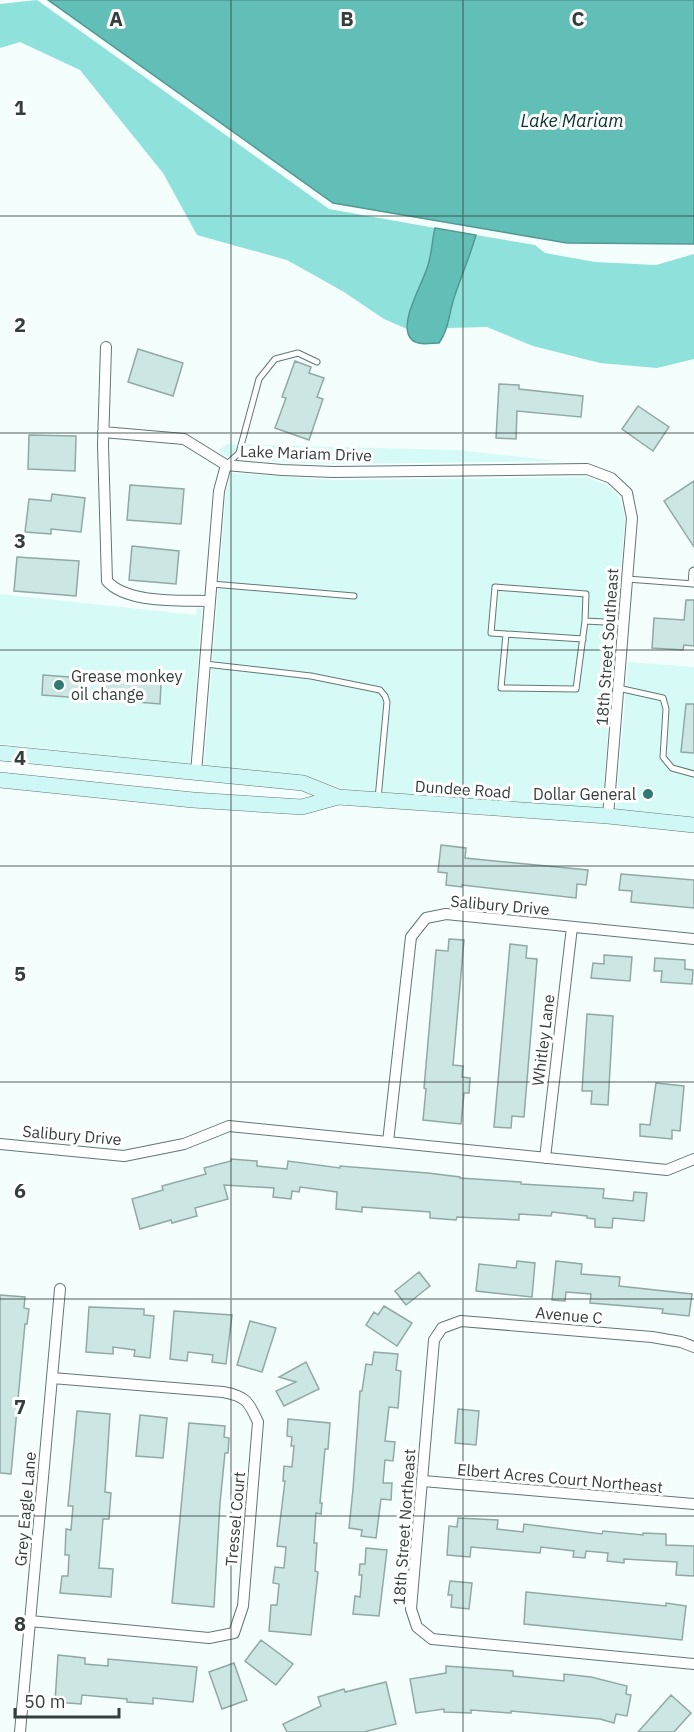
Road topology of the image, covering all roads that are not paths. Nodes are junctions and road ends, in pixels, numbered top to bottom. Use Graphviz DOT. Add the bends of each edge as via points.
graph roads {
  1 [pos="106,347"];
  2 [pos="317,362"];
  3 [pos="103,432"];
  4 [pos="226,465"];
  5 [pos="617,484"];
  6 [pos="694,570"];
  7 [pos="627,579"];
  8 [pos="212,584"];
  9 [pos="692,584"];
  10 [pos="354,596"];
  11 [pos="210,601"];
  12 [pos="585,621"];
  13 [pos="624,622"];
  14 [pos="506,634"];
  15 [pos="583,639"];
  16 [pos="205,664"];
  17 [pos="618,688"];
  18 [pos="0,753"];
  19 [pos="196,773"];
  20 [pos="694,774"];
  21 [pos="0,780"];
  22 [pos="338,797"];
  23 [pos="378,800"];
  24 [pos="608,816"];
  25 [pos="694,825"];
  26 [pos="572,927"];
  27 [pos="694,939"];
  28 [pos="388,1142"];
  29 [pos="0,1144"];
  30 [pos="545,1158"];
  31 [pos="694,1159"];
  32 [pos="60,1289"];
  33 [pos="442,1328"];
  34 [pos="694,1347"];
  35 [pos="52,1378"];
  36 [pos="423,1481"];
  37 [pos="694,1504"];
  38 [pos="30,1621"];
  39 [pos="694,1664"];
  40 [pos="20,1732"];
  1 -- 3 [label="street"];
  2 -- 4 [label="lane" via="298,353 275,359 259,379 239,453"];
  3 -- 4 [label="street" via="184,439"];
  3 -- 11 [label="street" via="107,580 119,591 136,596"];
  4 -- 5 [label="street, Lake Mariam Drive" via="333,472 587,469"];
  4 -- 8 [label="street, Lake Mariam Drive" via="219,491"];
  5 -- 7 [label="street, 18th Street Southeast" via="627,493 632,518"];
  6 -- 9 [label="lane"];
  7 -- 9 [label="lane"];
  7 -- 13 [label="street, 18th Street Southeast"];
  8 -- 10 [label="lane"];
  8 -- 11 [label="street, Lake Mariam Drive"];
  11 -- 16 [label="street, Lake Mariam Drive"];
  12 -- 13 [label="lane"];
  12 -- 14 [label="lane" via="586,594 495,587 491,633"];
  12 -- 15 [label="lane"];
  13 -- 17 [label="street, 18th Street Southeast"];
  14 -- 15 [label="lane"];
  14 -- 15 [label="lane" via="501,688 576,689"];
  16 -- 19 [label="street, Lake Mariam Drive"];
  16 -- 23 [label="lane" via="311,676 380,690 387,702"];
  17 -- 20 [label="lane" via="663,698 663,757 672,768"];
  17 -- 24 [label="street, 18th Street Southeast"];
  18 -- 19 [label="main road, Dundee Road"];
  19 -- 22 [label="main road, Dundee Road" via="303,783"];
  21 -- 22 [label="main road, Dundee Road" via="302,807"];
  22 -- 23 [label="main road, Dundee Road"];
  23 -- 24 [label="main road, Dundee Road"];
  24 -- 25 [label="main road, Dundee Road"];
  26 -- 27 [label="street, Salibury Drive"];
  26 -- 28 [label="street, Salibury Drive" via="446,914 426,918 411,937"];
  26 -- 30 [label="street, Whitley Lane"];
  28 -- 29 [label="street, Salibury Drive" via="229,1126 184,1144 124,1156"];
  28 -- 30 [label="street, Salibury Drive"];
  30 -- 31 [label="street, Salibury Drive" via="667,1170"];
  32 -- 35 [label="street, Grey Eagle Lane"];
  33 -- 34 [label="street, Avenue C" via="461,1321 652,1337"];
  33 -- 36 [label="street, 18th Street Northeast" via="434,1340"];
  35 -- 38 [label="street, Grey Eagle Lane"];
  35 -- 38 [label="street, Tressel Court" via="238,1394 250,1405 258,1422 243,1606 234,1633 209,1638"];
  36 -- 37 [label="street, Elbert Acres Court Northeast"];
  36 -- 39 [label="street, 18th Street Northeast" via="411,1609 424,1634 442,1641"];
  38 -- 40 [label="street, Grey Eagle Lane"];
}
